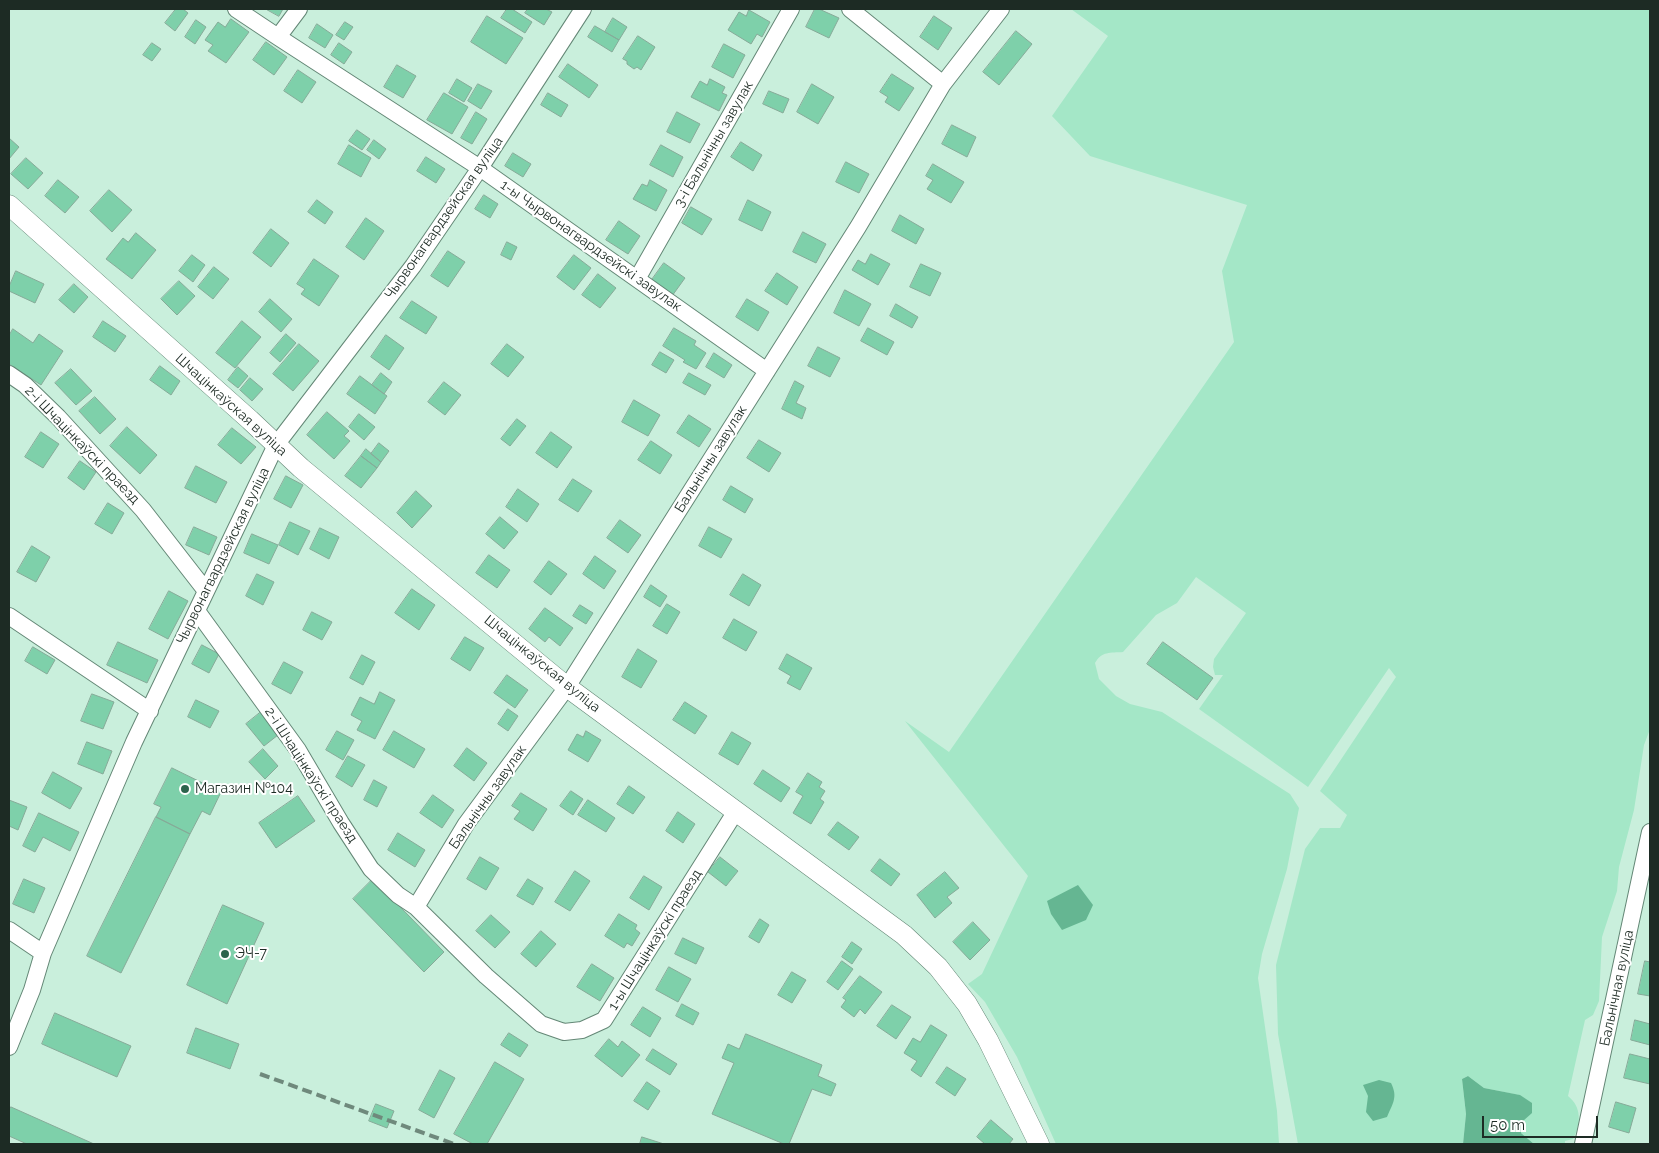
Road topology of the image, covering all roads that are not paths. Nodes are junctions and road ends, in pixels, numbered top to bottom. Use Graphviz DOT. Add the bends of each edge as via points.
graph roads {
  1 [pos="236,9"];
  2 [pos="299,9"];
  3 [pos="583,9"];
  4 [pos="791,9"];
  5 [pos="850,9"];
  6 [pos="1001,9"];
  7 [pos="278,37"];
  8 [pos="942,84"];
  9 [pos="480,168"];
  10 [pos="9,205"];
  11 [pos="637,279"];
  12 [pos="767,371"];
  13 [pos="9,374"];
  14 [pos="276,445"];
  15 [pos="206,591"];
  16 [pos="197,611"];
  17 [pos="9,616"];
  18 [pos="567,687"];
  19 [pos="150,711"];
  20 [pos="736,811"];
  21 [pos="1650,839"];
  22 [pos="416,907"];
  23 [pos="9,930"];
  24 [pos="43,953"];
  25 [pos="9,1047"];
  26 [pos="1039,1144"];
  27 [pos="1583,1144"];
  1 -- 7 [label="street, 1-ы Чырвонагвардзейскі завулак"];
  2 -- 7 [label="street"];
  3 -- 9 [label="street, Чырвонагвардзейская вуліца"];
  4 -- 11 [label="street, 3-і Бальнічны завулак"];
  5 -- 8 [label="street"];
  6 -- 8 [label="street, Бальнічны завулак"];
  7 -- 9 [label="street, 1-ы Чырвонагвардзейскі завулак"];
  8 -- 12 [label="street, Бальнічны завулак" via="858,227"];
  9 -- 11 [label="street, 1-ы Чырвонагвардзейскі завулак"];
  9 -- 14 [label="street, Чырвонагвардзейская вуліца" via="413,266"];
  10 -- 14 [label="street, Шчацінкаўская вуліца"];
  11 -- 12 [label="street, 1-ы Чырвонагвардзейскі завулак"];
  12 -- 18 [label="street, Бальнічны завулак"];
  13 -- 15 [label="street, 2-і Шчацінкаўскі праезд" via="25,385 72,431 143,510"];
  14 -- 15 [label="street, Чырвонагвардзейская вуліца"];
  14 -- 18 [label="street, Шчацінкаўская вуліца"];
  15 -- 16 [label="street, Чырвонагвардзейская вуліца"];
  16 -- 19 [label="street, Чырвонагвардзейская вуліца"];
  16 -- 22 [label="street, 2-і Шчацінкаўскі праезд" via="298,750 372,869 398,895"];
  17 -- 19 [label="street"];
  18 -- 20 [label="street, Шчацінкаўская вуліца"];
  18 -- 22 [label="street, Бальнічны завулак" via="466,824"];
  19 -- 24 [label="street, Чырвонагвардзейская вуліца"];
  20 -- 22 [label="street, 1-ы Шчацінкаўскі праезд" via="604,1020 582,1030 564,1032 541,1024 486,976"];
  20 -- 26 [label="street, Шчацінкаўская вуліца" via="904,935 938,966 967,1004 988,1040"];
  21 -- 27 [label="street, Бальнічная вуліца"];
  23 -- 24 [label="street"];
  24 -- 25 [label="street, Чырвонагвардзейская вуліца"];
}
